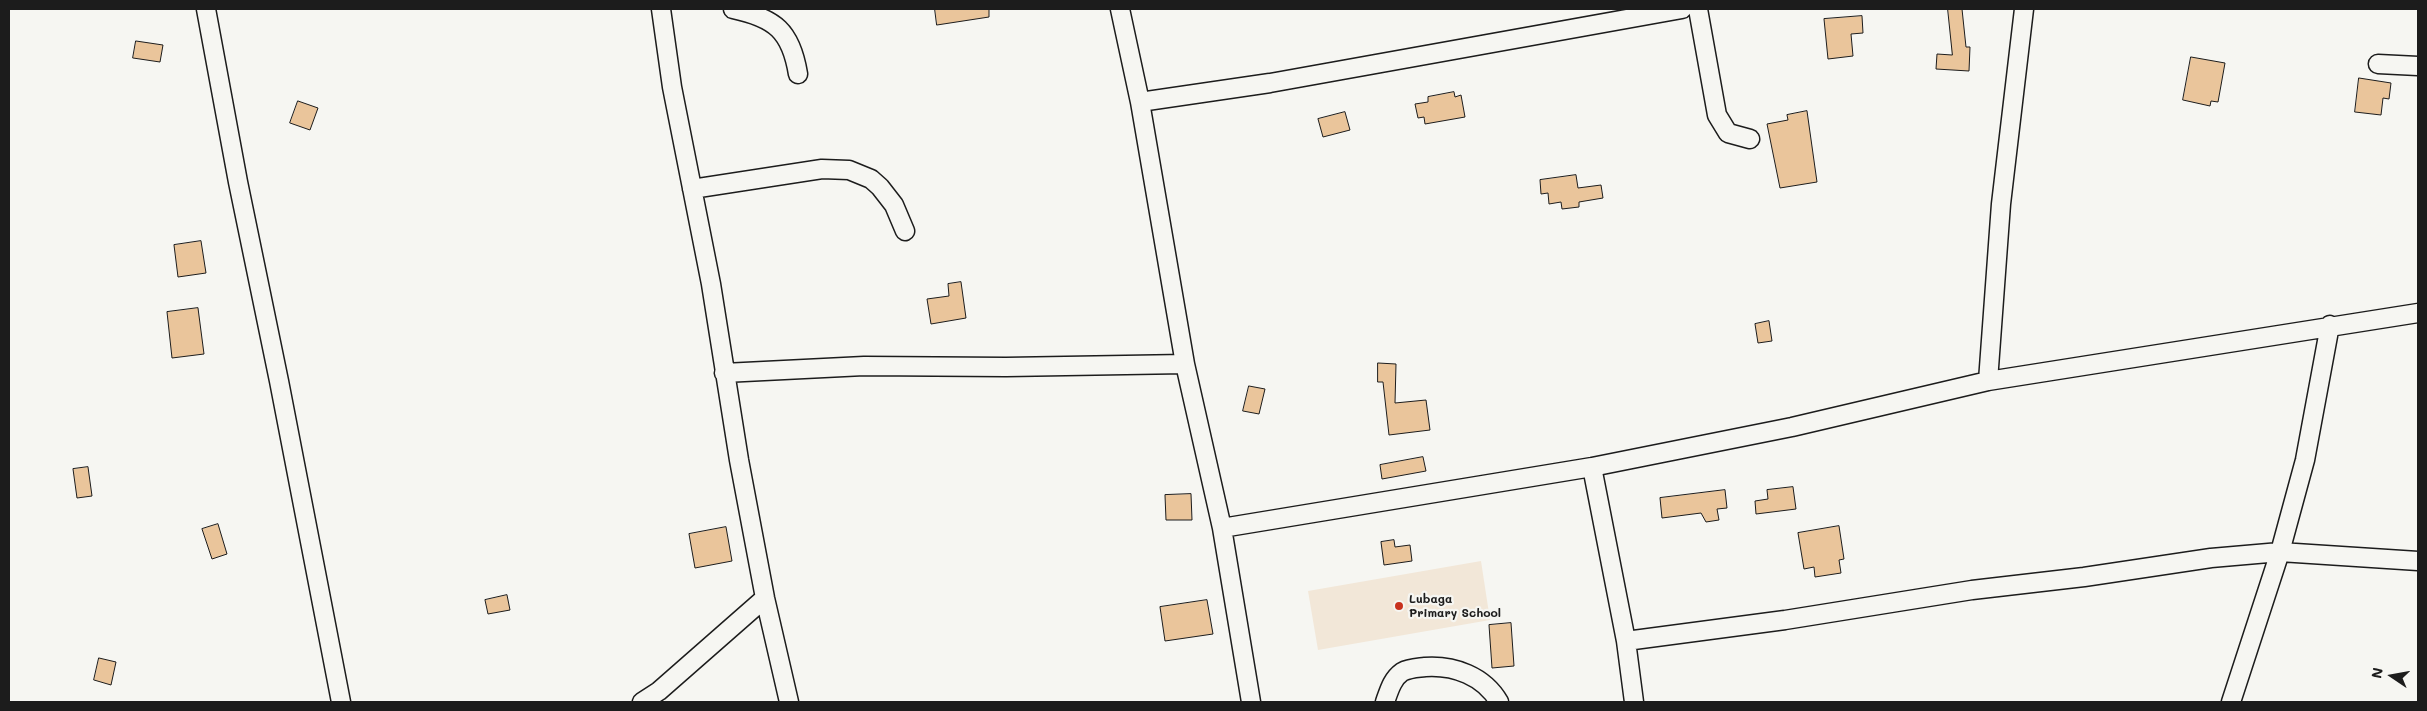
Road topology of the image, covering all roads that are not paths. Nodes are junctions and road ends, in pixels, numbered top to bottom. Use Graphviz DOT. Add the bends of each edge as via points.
graph roads {
  1 [pos="206,9"];
  2 [pos="662,9"];
  3 [pos="733,9"];
  4 [pos="1120,9"];
  5 [pos="1682,9"];
  6 [pos="1698,9"];
  7 [pos="2024,9"];
  8 [pos="2378,64"];
  9 [pos="2418,66"];
  10 [pos="798,74"];
  11 [pos="1140,102"];
  12 [pos="1750,139"];
  13 [pos="692,189"];
  14 [pos="904,231"];
  15 [pos="2418,313"];
  16 [pos="2330,325"];
  17 [pos="1185,364"];
  18 [pos="724,373"];
  19 [pos="1988,381"];
  20 [pos="1592,467"];
  21 [pos="1222,528"];
  22 [pos="2280,552"];
  23 [pos="2418,561"];
  24 [pos="765,598"];
  25 [pos="1626,641"];
  26 [pos="341,702"];
  27 [pos="642,702"];
  28 [pos="789,702"];
  29 [pos="1251,702"];
  30 [pos="1385,702"];
  31 [pos="1499,702"];
  32 [pos="1634,702"];
  33 [pos="2231,702"];
  1 -- 26 [label="street"];
  2 -- 13 [label="street" via="672,87"];
  3 -- 10 [label="street" via="767,20 786,35 795,54"];
  4 -- 11 [label="street"];
  5 -- 11 [label="street" via="1270,83"];
  6 -- 12 [label="street" via="1717,116 1728,133"];
  7 -- 19 [label="street" via="2001,204"];
  8 -- 9 [label="street"];
  11 -- 17 [label="street"];
  13 -- 14 [label="street" via="822,169 849,170 871,179 880,187 894,205"];
  13 -- 18 [label="street"];
  15 -- 16 [label="street"];
  16 -- 19 [label="street"];
  16 -- 22 [label="street" via="2305,460"];
  17 -- 18 [label="street" via="864,366"];
  17 -- 21 [label="street"];
  18 -- 24 [label="street"];
  19 -- 20 [label="street" via="1792,427"];
  20 -- 21 [label="street"];
  20 -- 25 [label="street"];
  21 -- 29 [label="street"];
  22 -- 23 [label="street"];
  22 -- 25 [label="street" via="1972,590"];
  22 -- 33 [label="street"];
  24 -- 27 [label="street" via="659,691"];
  24 -- 28 [label="street"];
  25 -- 32 [label="street"];
  30 -- 31 [label="street" via="1393,683 1403,671 1432,667 1452,669 1475,678 1487,686"];
}
